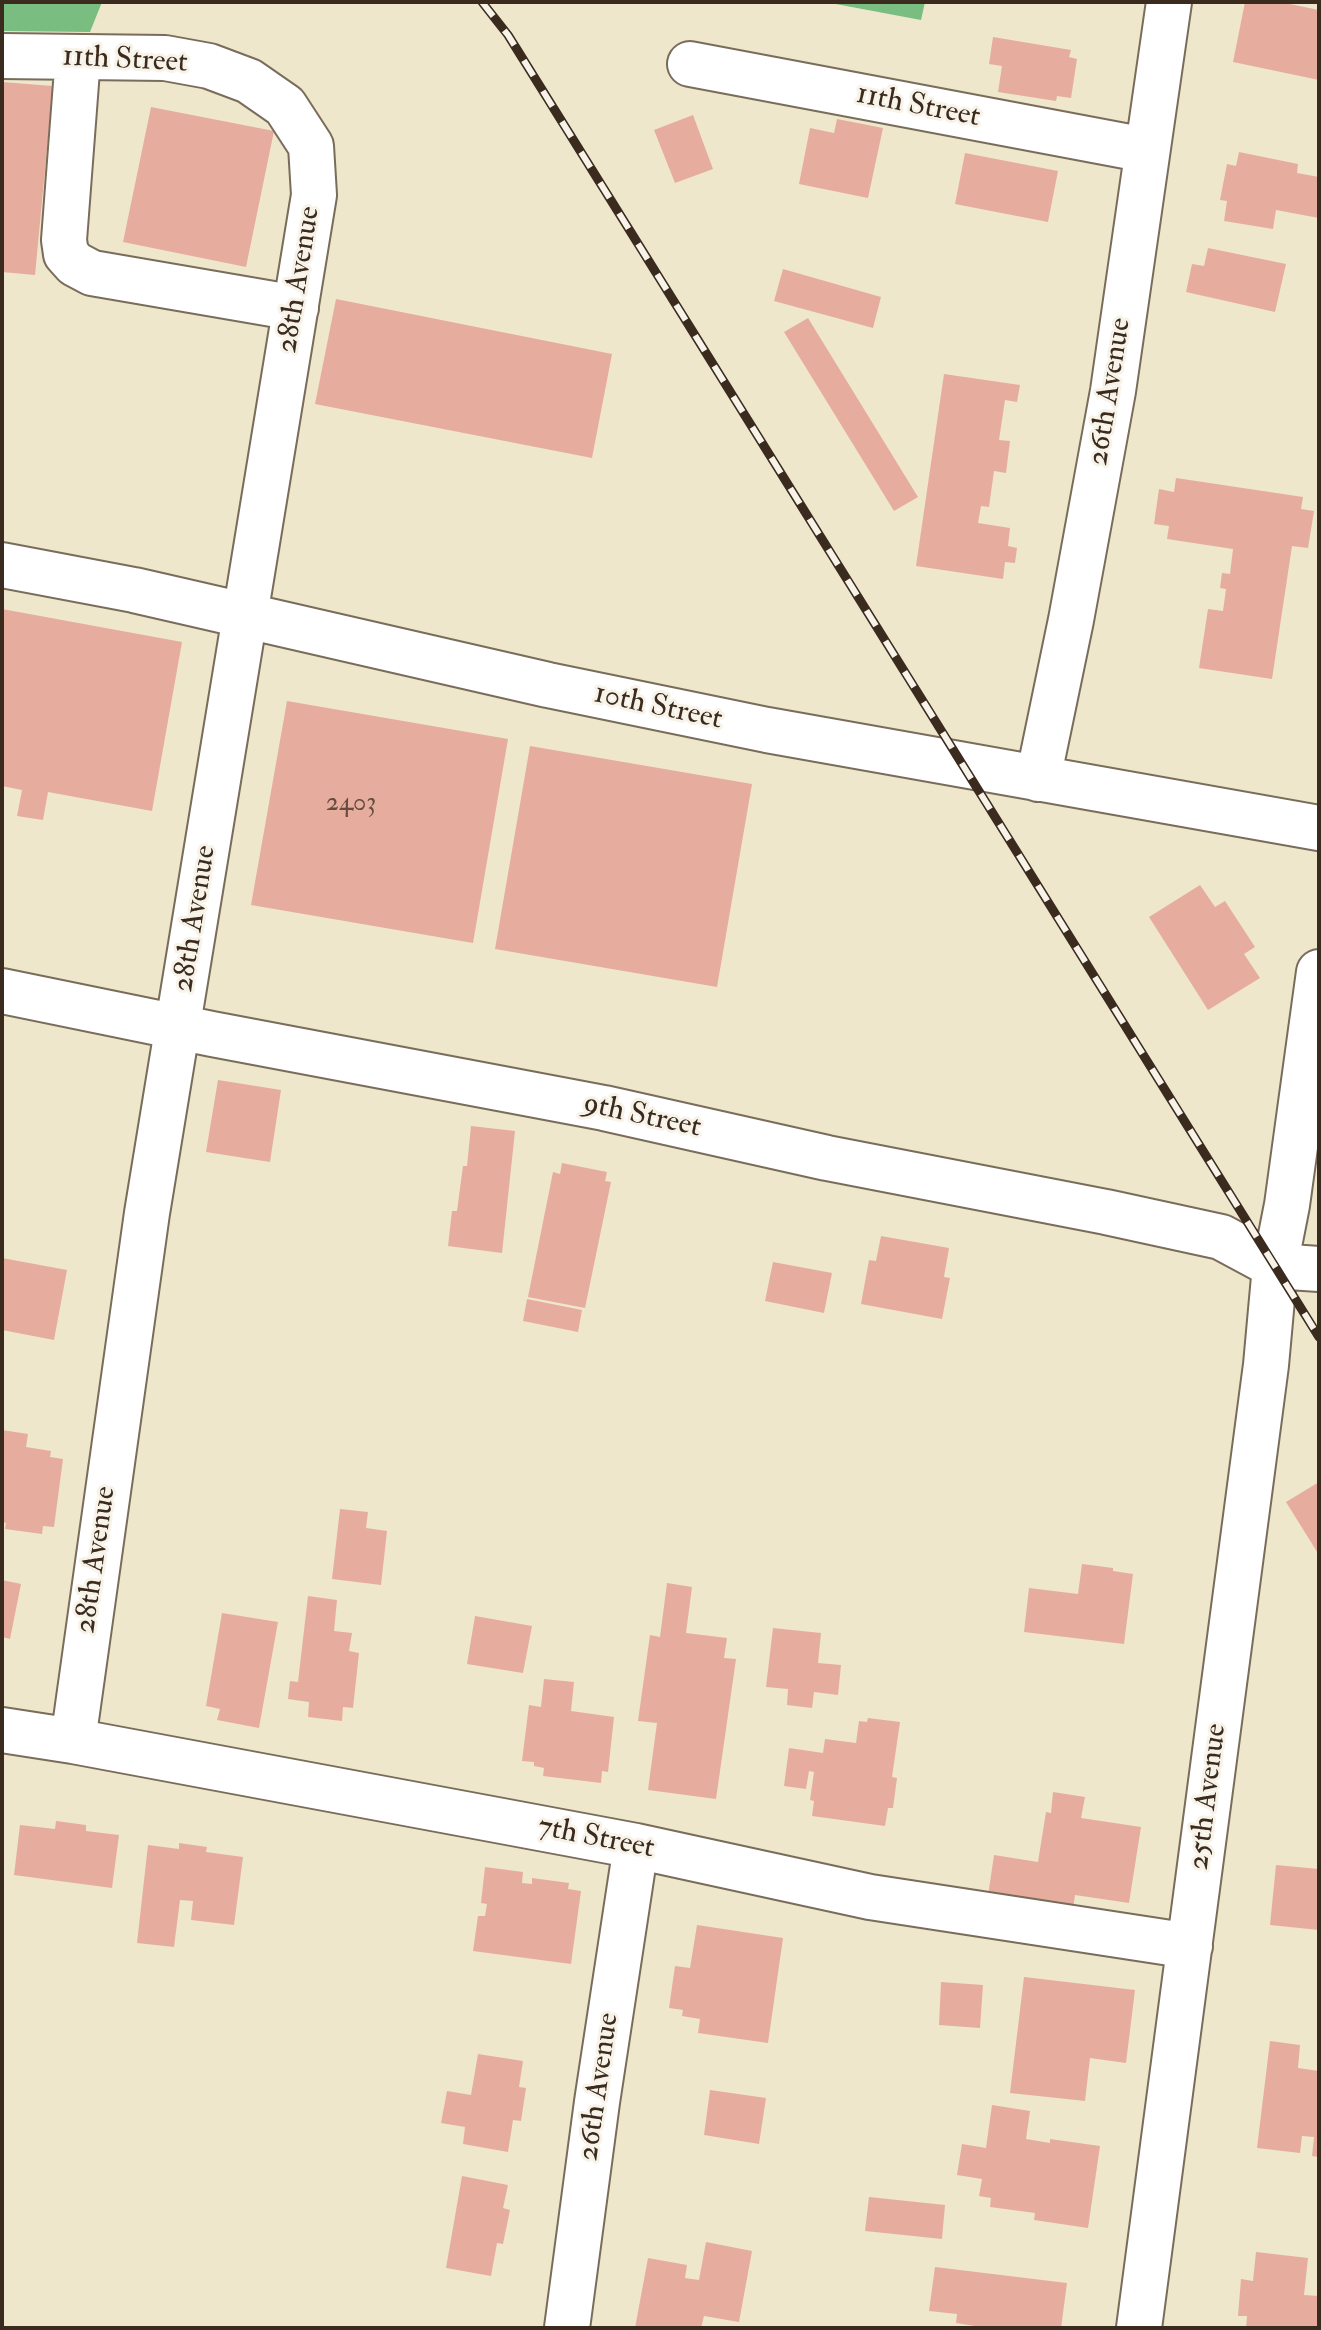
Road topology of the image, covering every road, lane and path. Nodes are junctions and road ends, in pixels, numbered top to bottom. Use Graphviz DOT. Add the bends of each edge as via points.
graph roads {
  1 [pos="1169,2"];
  2 [pos="2,56"];
  3 [pos="78,57"];
  4 [pos="690,64"];
  5 [pos="285,106"];
  6 [pos="1146,150"];
  7 [pos="296,308"];
  8 [pos="2,565"];
  9 [pos="247,616"];
  10 [pos="1038,779"];
  11 [pos="1319,828"];
  12 [pos="1319,972"];
  13 [pos="2,991"];
  14 [pos="179,1028"];
  15 [pos="1275,1266"];
  16 [pos="1319,1269"];
  17 [pos="2,1730"];
  18 [pos="73,1741"];
  19 [pos="636,1846"];
  20 [pos="1190,1946"];
  21 [pos="567,2328"];
  22 [pos="1139,2328"];
  1 -- 6 [label="street, 26th Avenue"];
  2 -- 3 [label="street, 11th Street"];
  3 -- 5 [label="street, 11th Street" via="165,58 209,66 249,81"];
  3 -- 7 [label="street" via="66,254 92,273"];
  4 -- 6 [label="street, 11th Street"];
  5 -- 7 [label="street, 28th Avenue" via="311,146 313,171"];
  6 -- 10 [label="street, 26th Avenue" via="1113,391"];
  7 -- 9 [label="street, 28th Avenue"];
  8 -- 9 [label="street, 10th Street"];
  9 -- 10 [label="street, 10th Street" via="548,685"];
  9 -- 14 [label="street, 28th Avenue"];
  10 -- 11 [label="street, 10th Street"];
  12 -- 15 [label="street, 25th Avenue"];
  13 -- 14 [label="street, 9th Street"];
  14 -- 15 [label="street, 9th Street" via="604,1108 1192,1230 1221,1237"];
  14 -- 18 [label="street, 28th Avenue" via="112,1449"];
  15 -- 16 [label="street"];
  15 -- 20 [label="street, 25th Avenue"];
  17 -- 18 [label="street, 7th Street"];
  18 -- 19 [label="street, 7th Street"];
  19 -- 20 [label="street, 7th Street" via="870,1897"];
  19 -- 21 [label="street, 26th Avenue"];
  20 -- 22 [label="street, 25th Avenue"];
}
